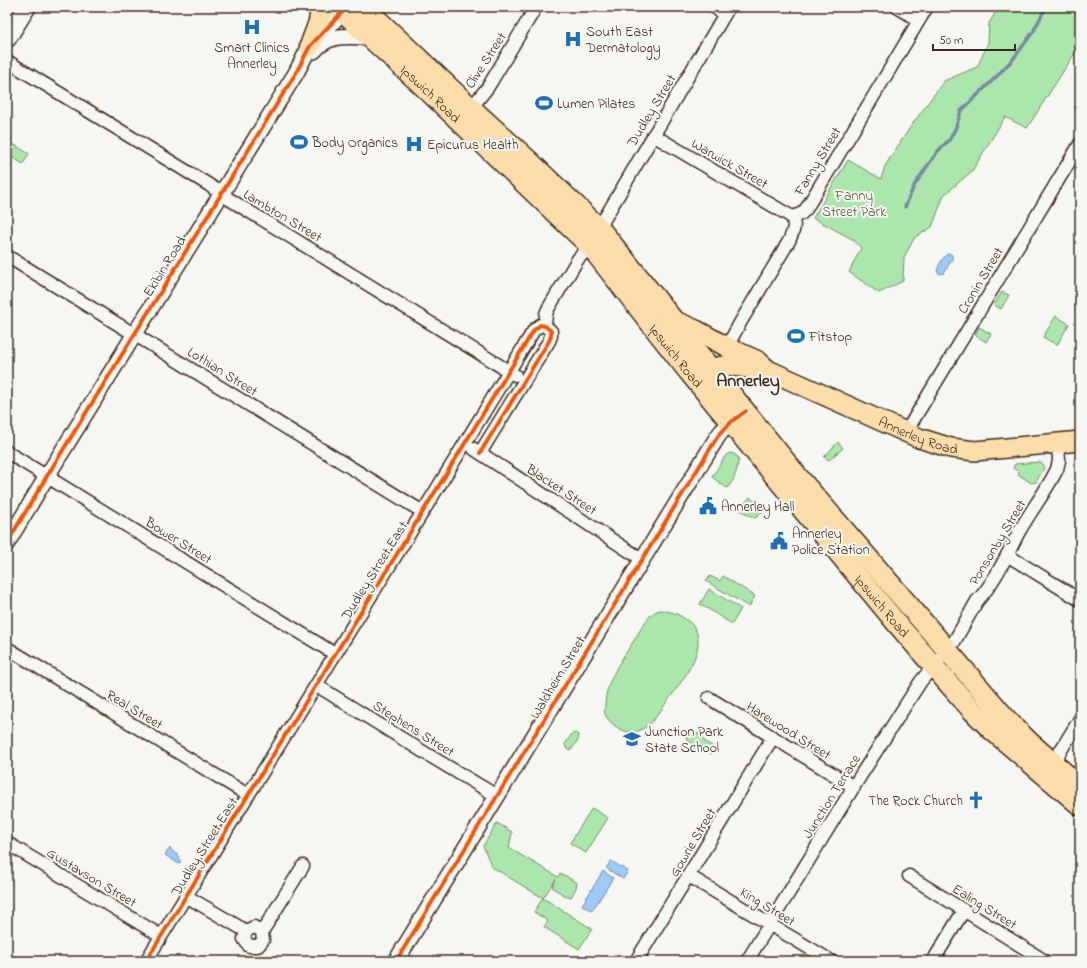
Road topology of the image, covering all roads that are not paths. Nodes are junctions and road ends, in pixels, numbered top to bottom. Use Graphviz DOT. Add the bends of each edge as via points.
graph roads {
  1 [pos="27,7"];
  2 [pos="321,7"];
  3 [pos="364,7"];
  4 [pos="536,7"];
  5 [pos="714,7"];
  6 [pos="897,7"];
  7 [pos="927,7"];
  8 [pos="343,8"];
  9 [pos="727,10"];
  10 [pos="919,20"];
  11 [pos="370,37"];
  12 [pos="7,39"];
  13 [pos="310,46"];
  14 [pos="7,61"];
  15 [pos="296,73"];
  16 [pos="471,108"];
  17 [pos="653,135"];
  18 [pos="1080,144"];
  19 [pos="221,194"];
  20 [pos="792,216"];
  21 [pos="598,228"];
  22 [pos="590,246"];
  23 [pos="7,256"];
  24 [pos="673,320"];
  25 [pos="545,326"];
  26 [pos="135,334"];
  27 [pos="727,347"];
  28 [pos="711,368"];
  29 [pos="768,370"];
  30 [pos="509,371"];
  31 [pos="690,372"];
  32 [pos="524,381"];
  33 [pos="738,417"];
  34 [pos="906,432"];
  35 [pos="1080,441"];
  36 [pos="465,443"];
  37 [pos="1058,443"];
  38 [pos="7,452"];
  39 [pos="480,453"];
  40 [pos="47,476"];
  41 [pos="423,512"];
  42 [pos="7,543"];
  43 [pos="1007,555"];
  44 [pos="642,559"];
  45 [pos="1080,600"];
  46 [pos="7,648"];
  47 [pos="947,651"];
  48 [pos="335,654"];
  49 [pos="933,666"];
  50 [pos="316,685"];
  51 [pos="709,698"];
  52 [pos="1080,719"];
  53 [pos="773,738"];
  54 [pos="1053,763"];
  55 [pos="854,787"];
  56 [pos="1080,787"];
  57 [pos="248,795"];
  58 [pos="497,796"];
  59 [pos="1080,805"];
  60 [pos="7,843"];
  61 [pos="303,866"];
  62 [pos="689,876"];
  63 [pos="909,876"];
  64 [pos="186,896"];
  65 [pos="964,910"];
  66 [pos="770,924"];
  67 [pos="246,931"];
  68 [pos="262,931"];
  69 [pos="161,936"];
  70 [pos="146,961"];
  71 [pos="396,961"];
  72 [pos="636,961"];
  73 [pos="747,961"];
  74 [pos="831,961"];
  75 [pos="933,961"];
  76 [pos="1045,961"];
  1 -- 12 [label="main road"];
  2 -- 13 [label="highway" via="319,22"];
  3 -- 16 [label="highway, Ipswich Road"];
  4 -- 16 [label="street, Clive Street" via="488,88"];
  5 -- 9 [label="street"];
  6 -- 10 [label="street"];
  7 -- 10 [label="street, Fanny Street"];
  8 -- 11 [label="highway, Ipswich Road"];
  8 -- 13 [label="street, Ekibin Road"];
  9 -- 17 [label="street, Dudley Street"];
  10 -- 20 [label="street, Fanny Street" via="806,209 801,214"];
  11 -- 15 [label="street, Ekibin Road" via="343,36 329,40 316,48"];
  11 -- 22 [label="highway, Ipswich Road"];
  13 -- 15 [label="street, Ekibin Road"];
  14 -- 19 [label="street, Lambton Street"];
  15 -- 19 [label="street, Ekibin Road"];
  16 -- 21 [label="highway, Ipswich Road"];
  17 -- 20 [label="street, Warwick Street"];
  17 -- 21 [label="street, Dudley Street"];
  18 -- 34 [label="street, Cronin Street"];
  19 -- 26 [label="street, Ekibin Road"];
  19 -- 30 [label="street, Lambton Street"];
  20 -- 27 [label="street" via="794,227 789,241"];
  21 -- 24 [label="highway, Ipswich Road"];
  22 -- 25 [label="street" via="578,259 548,309"];
  22 -- 31 [label="highway, Ipswich Road"];
  23 -- 26 [label="street, Lothian Street"];
  24 -- 27 [label="main road, Annerley Road"];
  24 -- 28 [label="highway, Ipswich Road"];
  25 -- 30 [label="street, Dudley Street East" via="540,325 534,330"];
  25 -- 32 [label="street" via="551,331 551,336"];
  26 -- 40 [label="street, Ekibin Road"];
  26 -- 41 [label="street, Lothian Street"];
  27 -- 29 [label="main road, Annerley Road" via="758,361"];
  28 -- 29 [label="main road, Annerley Road" via="728,365"];
  28 -- 31 [label="main road, Annerley Road"];
  28 -- 33 [label="highway, Ipswich Road"];
  29 -- 34 [label="main road, Annerley Road"];
  30 -- 32 [label="street, Lambton Street"];
  30 -- 36 [label="street, Dudley Street East"];
  31 -- 33 [label="highway, Ipswich Road"];
  32 -- 39 [label="street"];
  33 -- 44 [label="street, Waldheim Street" via="718,436"];
  33 -- 47 [label="highway, Ipswich Road" via="798,477"];
  33 -- 49 [label="highway, Ipswich Road" via="899,626"];
  34 -- 37 [label="main road, Annerley Road" via="951,448 975,451"];
  35 -- 37 [label="main road, Annerley Road"];
  36 -- 39 [label="street, Blacket Street"];
  36 -- 41 [label="street, Dudley Street East"];
  37 -- 43 [label="street, Ponsonby Street" via="1057,469"];
  38 -- 40 [label="street, Bower Street"];
  39 -- 44 [label="street, Blacket Street"];
  40 -- 42 [label="street, Ekibin Road"];
  40 -- 48 [label="street, Bower Street"];
  41 -- 48 [label="street, Dudley Street East"];
  43 -- 45 [label="street"];
  43 -- 47 [label="street, Ponsonby Street"];
  44 -- 58 [label="street, Waldheim Street"];
  46 -- 57 [label="street, Real Street"];
  47 -- 49 [label="street, Junction Terrace"];
  47 -- 54 [label="highway, Ipswich Road" via="1007,720"];
  48 -- 50 [label="street, Dudley Street East"];
  49 -- 55 [label="street, Junction Terrace"];
  49 -- 59 [label="highway, Ipswich Road" via="992,730"];
  50 -- 57 [label="street, Dudley Street East"];
  50 -- 58 [label="street, Stephens Street"];
  51 -- 53 [label="street, Harewood Street"];
  52 -- 54 [label="street"];
  53 -- 55 [label="street, Harewood Street"];
  53 -- 62 [label="street, Gowrie Street"];
  54 -- 56 [label="highway, Ipswich Road"];
  55 -- 66 [label="street, Junction Terrace"];
  57 -- 64 [label="street, Dudley Street East"];
  58 -- 71 [label="street, Waldheim Street"];
  60 -- 69 [label="street, Gustavson Street"];
  61 -- 68 [label="street"];
  62 -- 66 [label="street, King Street"];
  62 -- 72 [label="street, Gowrie Street"];
  63 -- 65 [label="street, Ealing Street"];
  64 -- 67 [label="street"];
  64 -- 69 [label="street, Dudley Street East"];
  65 -- 75 [label="street"];
  65 -- 76 [label="street, Ealing Street"];
  66 -- 73 [label="street, Junction Terrace"];
  66 -- 74 [label="street, King Street"];
  67 -- 68 [label="street" via="254,927"];
  67 -- 68 [label="street" via="244,939 249,946 258,946 263,940"];
  69 -- 70 [label="street, Dudley Street East"];
}
